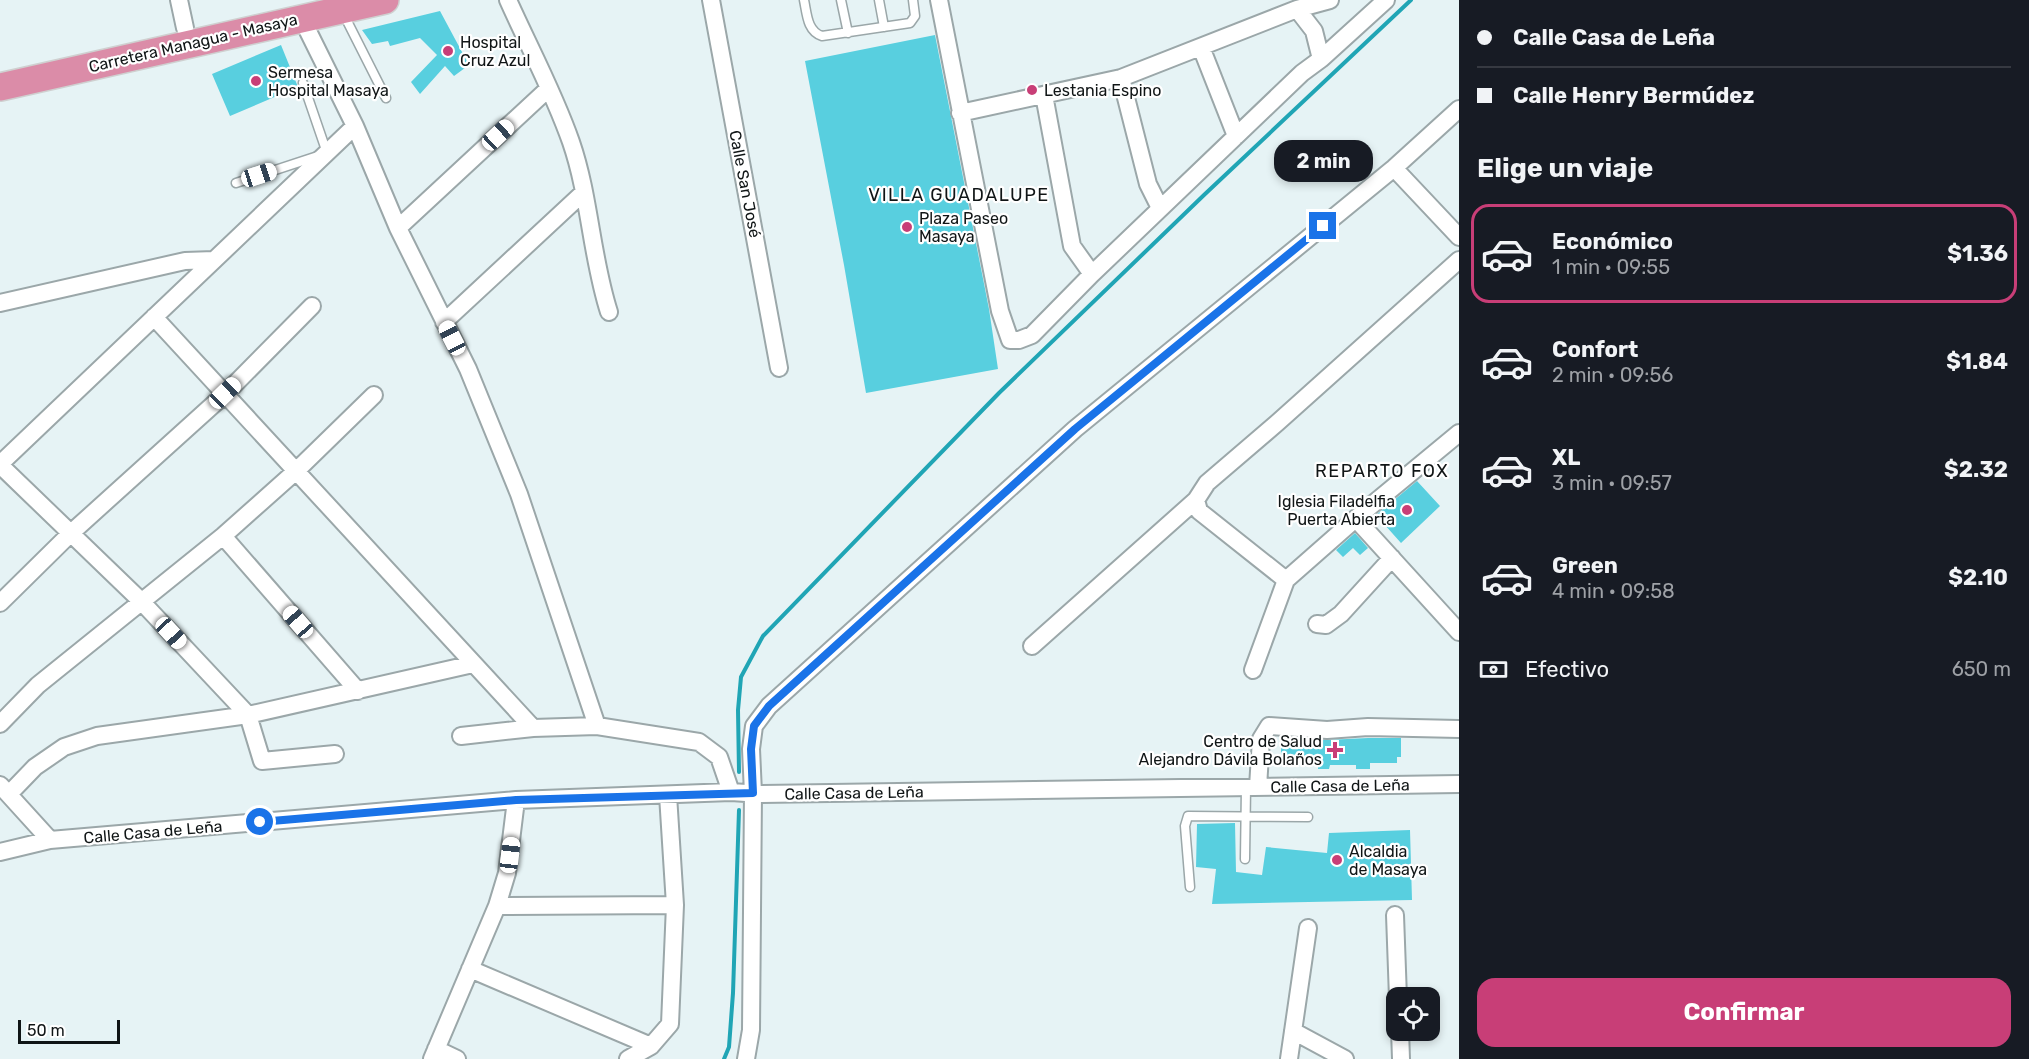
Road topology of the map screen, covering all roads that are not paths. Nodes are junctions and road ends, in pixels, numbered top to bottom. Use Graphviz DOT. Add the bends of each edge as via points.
graph roads {
  1 [pos="179,0"];
  2 [pos="385,0"];
  3 [pos="508,0"];
  4 [pos="711,0"];
  5 [pos="804,0"];
  6 [pos="841,0"];
  7 [pos="879,0"];
  8 [pos="913,0"];
  9 [pos="939,0"];
  10 [pos="1330,0"];
  11 [pos="1386,0"];
  12 [pos="349,5"];
  13 [pos="307,9"];
  14 [pos="1297,9"];
  15 [pos="884,27"];
  16 [pos="184,28"];
  17 [pos="848,33"];
  18 [pos="1201,47"];
  19 [pos="1321,59"];
  20 [pos="0,71"];
  21 [pos="1120,78"];
  22 [pos="303,83"];
  23 [pos="0,87"];
  24 [pos="548,89"];
  25 [pos="1044,95"];
  26 [pos="386,98"];
  27 [pos="1459,109"];
  28 [pos="960,113"];
  29 [pos="355,126"];
  30 [pos="1236,136"];
  31 [pos="327,153"];
  32 [pos="1394,168"];
  33 [pos="236,183"];
  34 [pos="584,192"];
  35 [pos="1160,208"];
  36 [pos="398,228"];
  37 [pos="1459,237"];
  38 [pos="214,260"];
  39 [pos="1459,260"];
  40 [pos="1092,274"];
  41 [pos="0,303"];
  42 [pos="312,306"];
  43 [pos="609,312"];
  44 [pos="154,317"];
  45 [pos="444,322"];
  46 [pos="779,368"];
  47 [pos="225,393"];
  48 [pos="374,395"];
  49 [pos="1459,433"];
  50 [pos="0,464"];
  51 [pos="296,471"];
  52 [pos="1196,500"];
  53 [pos="1356,519"];
  54 [pos="71,533"];
  55 [pos="223,536"];
  56 [pos="1392,558"];
  57 [pos="1286,580"];
  58 [pos="140,600"];
  59 [pos="0,603"];
  60 [pos="1317,624"];
  61 [pos="1459,632"];
  62 [pos="1032,646"];
  63 [pos="473,663"];
  64 [pos="1253,670"];
  65 [pos="358,691"];
  66 [pos="248,715"];
  67 [pos="0,724"];
  68 [pos="597,726"];
  69 [pos="533,728"];
  70 [pos="1459,729"];
  71 [pos="461,736"];
  72 [pos="335,754"];
  73 [pos="1459,784"];
  74 [pos="1252,787"];
  75 [pos="5,790"];
  76 [pos="731,792"];
  77 [pos="753,793"];
  78 [pos="668,795"];
  79 [pos="516,800"];
  80 [pos="1246,816"];
  81 [pos="1308,817"];
  82 [pos="50,840"];
  83 [pos="0,852"];
  84 [pos="1245,860"];
  85 [pos="1190,888"];
  86 [pos="675,905"];
  87 [pos="497,906"];
  88 [pos="1395,915"];
  89 [pos="1308,928"];
  90 [pos="470,969"];
  91 [pos="1398,987"];
  92 [pos="1293,1031"];
  93 [pos="1400,1041"];
  94 [pos="651,1046"];
  95 [pos="434,1054"];
  96 [pos="458,1059"];
  97 [pos="628,1059"];
  98 [pos="746,1059"];
  99 [pos="1289,1059"];
  100 [pos="1345,1059"];
  101 [pos="1401,1059"];
  1 -- 16 [label="street"];
  2 -- 12 [label="highway, Carretera Managua - Masaya"];
  3 -- 24 [label="street"];
  4 -- 46 [label="street, Calle San José"];
  5 -- 17 [label="lane" via="815,34"];
  6 -- 17 [label="lane"];
  7 -- 15 [label="lane"];
  8 -- 15 [label="lane" via="913,21"];
  9 -- 28 [label="street"];
  10 -- 14 [label="street"];
  11 -- 19 [label="street"];
  12 -- 13 [label="highway, Carretera Managua - Masaya"];
  12 -- 26 [label="lane"];
  13 -- 16 [label="highway, Carretera Managua - Masaya"];
  13 -- 23 [label="highway, Carretera Managua - Masaya"];
  13 -- 29 [label="street"];
  14 -- 18 [label="street"];
  14 -- 19 [label="street" via="1314,31"];
  15 -- 17 [label="lane"];
  16 -- 20 [label="highway, Carretera Managua - Masaya"];
  18 -- 21 [label="street"];
  18 -- 30 [label="street"];
  19 -- 30 [label="street"];
  21 -- 25 [label="street"];
  21 -- 35 [label="street" via="1148,184"];
  22 -- 31 [label="lane"];
  24 -- 34 [label="street" via="571,142"];
  24 -- 36 [label="street"];
  25 -- 28 [label="street"];
  25 -- 40 [label="street" via="1072,246"];
  27 -- 32 [label="street"];
  28 -- 40 [label="street" via="1000,311 1010,340 1032,335"];
  29 -- 31 [label="street"];
  29 -- 36 [label="street"];
  30 -- 35 [label="street"];
  31 -- 33 [label="lane"];
  31 -- 38 [label="street"];
  32 -- 37 [label="street"];
  32 -- 77 [label="street" via="1075,429 769,706 754,726"];
  34 -- 43 [label="street"];
  34 -- 45 [label="street"];
  35 -- 40 [label="street"];
  36 -- 45 [label="street"];
  38 -- 41 [label="street" via="185,261"];
  38 -- 44 [label="street"];
  39 -- 52 [label="street" via="1207,483"];
  42 -- 47 [label="street"];
  44 -- 47 [label="street"];
  44 -- 50 [label="street"];
  45 -- 68 [label="street" via="468,369 519,494"];
  47 -- 51 [label="street"];
  47 -- 54 [label="street"];
  48 -- 51 [label="street"];
  49 -- 53 [label="street"];
  50 -- 54 [label="street"];
  51 -- 55 [label="street"];
  51 -- 63 [label="street"];
  52 -- 57 [label="street" via="1199,511"];
  52 -- 62 [label="street"];
  53 -- 56 [label="street"];
  53 -- 57 [label="street"];
  54 -- 58 [label="street"];
  54 -- 59 [label="street"];
  55 -- 58 [label="street"];
  55 -- 65 [label="street"];
  56 -- 60 [label="street" via="1341,614 1326,624"];
  56 -- 61 [label="street"];
  57 -- 64 [label="street"];
  58 -- 66 [label="street"];
  58 -- 67 [label="street" via="38,685"];
  63 -- 65 [label="street"];
  63 -- 69 [label="street"];
  65 -- 66 [label="street"];
  66 -- 72 [label="street" via="262,761"];
  66 -- 75 [label="street" via="97,736 63,747"];
  68 -- 69 [label="street"];
  68 -- 76 [label="street" via="699,742 719,757"];
  69 -- 71 [label="street"];
  70 -- 74 [label="street" via="1327,730 1269,726 1261,739"];
  73 -- 74 [label="street, Calle Casa de Leña"];
  74 -- 77 [label="street, Calle Casa de Leña"];
  74 -- 80 [label="lane"];
  75 -- 82 [label="street"];
  76 -- 77 [label="street, Calle Casa de Leña"];
  76 -- 78 [label="street, Calle Casa de Leña"];
  77 -- 98 [label="street" via="751,1030"];
  78 -- 79 [label="street, Calle Casa de Leña"];
  78 -- 86 [label="street"];
  79 -- 82 [label="street, Calle Casa de Leña"];
  79 -- 87 [label="street" via="507,873"];
  80 -- 81 [label="lane"];
  80 -- 84 [label="lane"];
  80 -- 85 [label="lane" via="1188,816 1185,826"];
  82 -- 83 [label="street, Calle Casa de Leña"];
  86 -- 87 [label="street"];
  86 -- 94 [label="street" via="670,1024"];
  87 -- 90 [label="street"];
  88 -- 91 [label="street"];
  89 -- 92 [label="street"];
  90 -- 94 [label="street"];
  90 -- 95 [label="street"];
  92 -- 99 [label="street"];
  92 -- 100 [label="street"];
  93 -- 101 [label="street"];
  94 -- 97 [label="street"];
  95 -- 96 [label="street"];
}
